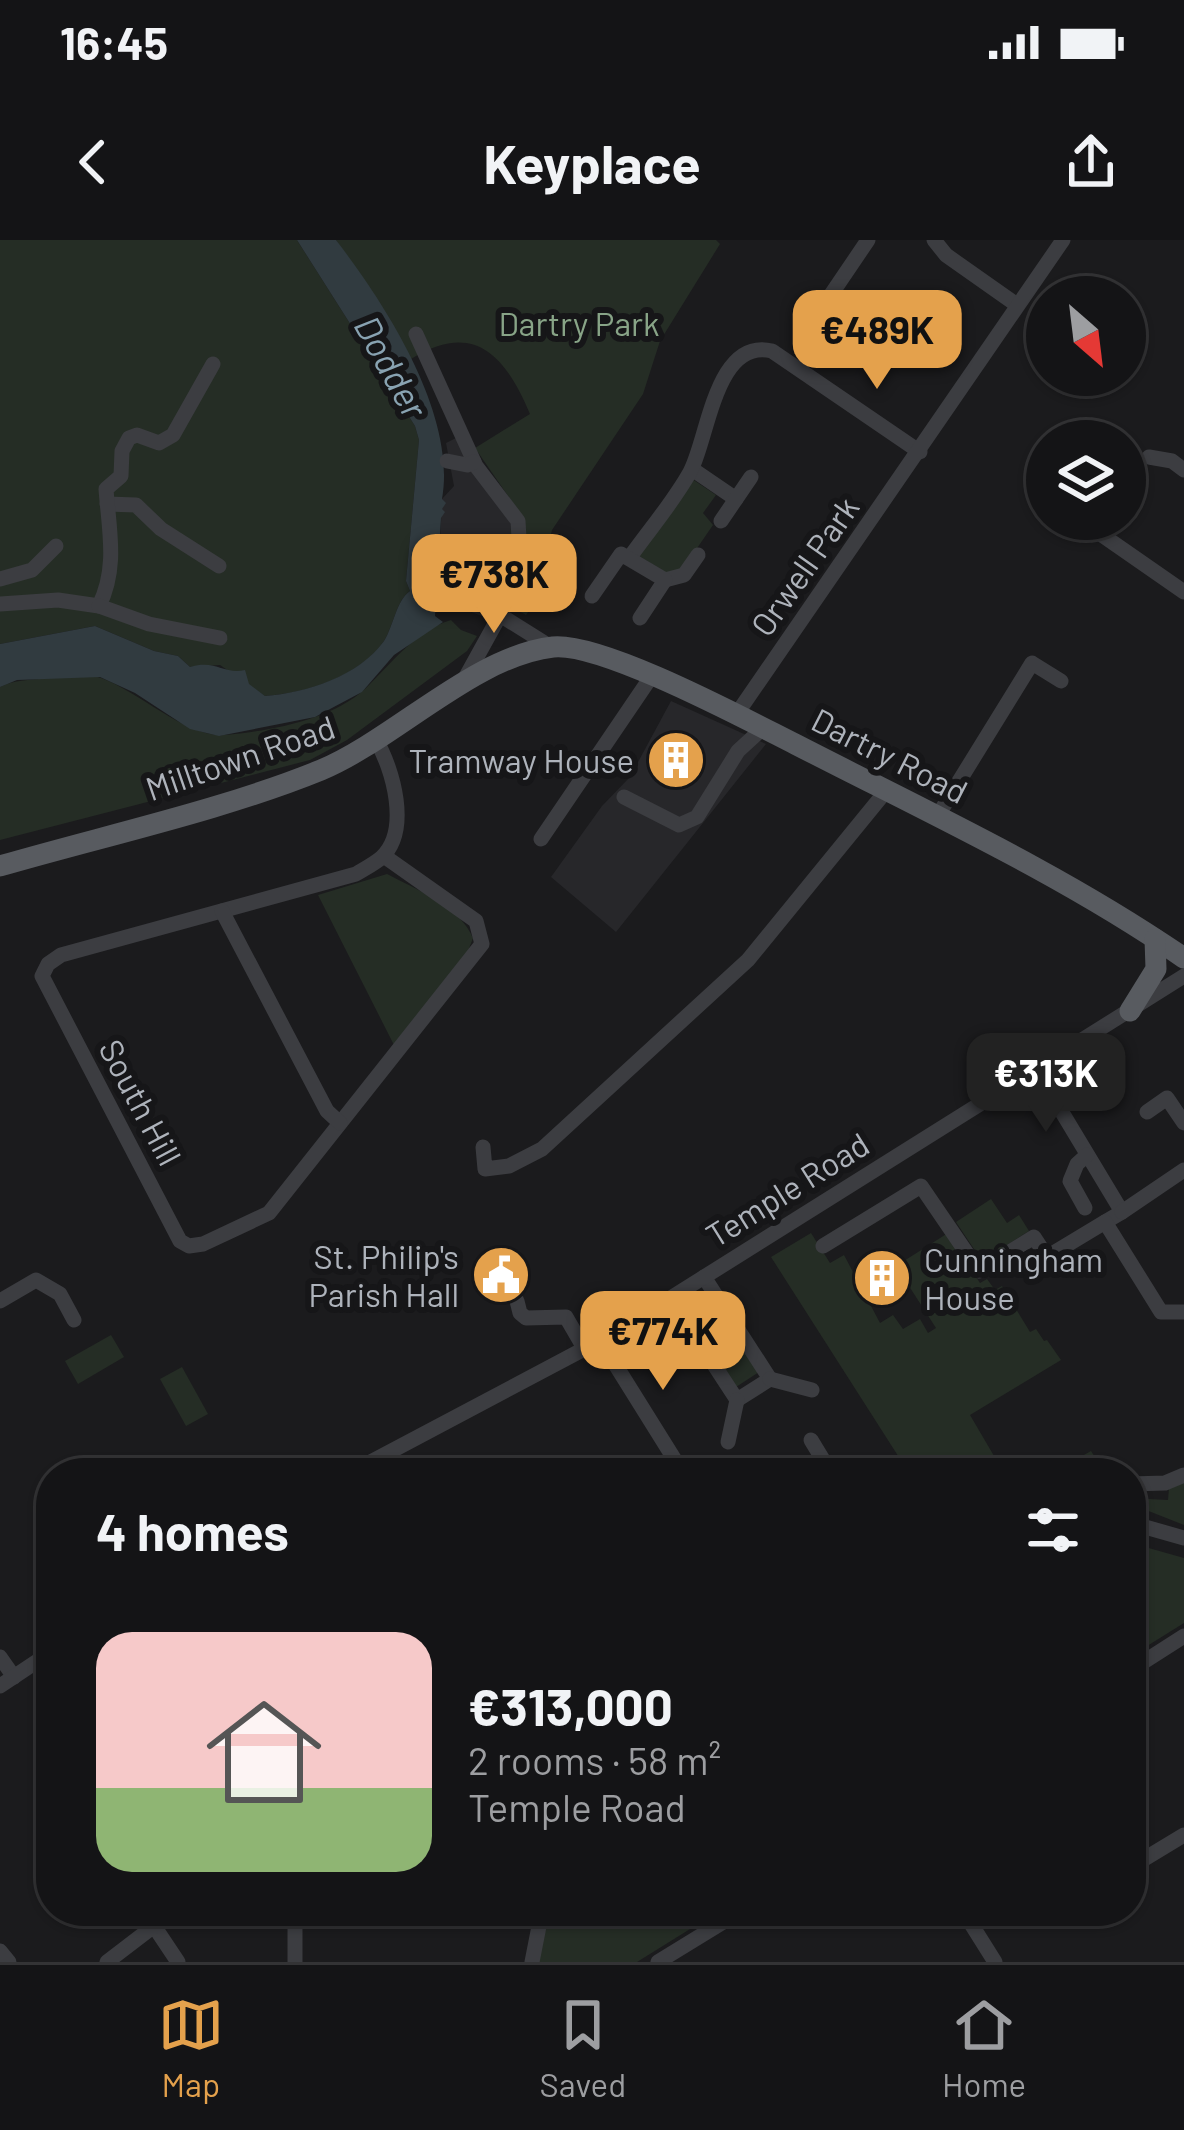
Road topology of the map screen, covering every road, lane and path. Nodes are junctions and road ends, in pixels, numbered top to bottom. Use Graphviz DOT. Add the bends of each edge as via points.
graph roads {
  1 [pos="868,240"];
  2 [pos="934,240"];
  3 [pos="1063,240"];
  4 [pos="815,282"];
  5 [pos="1018,305"];
  6 [pos="416,334"];
  7 [pos="213,364"];
  8 [pos="920,452"];
  9 [pos="1149,458"];
  10 [pos="447,460"];
  11 [pos="474,462"];
  12 [pos="692,469"];
  13 [pos="1184,470"];
  14 [pos="751,477"];
  15 [pos="107,497"];
  16 [pos="736,499"];
  17 [pos="721,521"];
  18 [pos="1109,540"];
  19 [pos="56,546"];
  20 [pos="698,555"];
  21 [pos="630,556"];
  22 [pos="219,566"];
  23 [pos="0,579"];
  24 [pos="664,580"];
  25 [pos="1184,592"];
  26 [pos="592,596"];
  27 [pos="0,604"];
  28 [pos="99,606"];
  29 [pos="500,615"];
  30 [pos="640,618"];
  31 [pos="220,638"];
  32 [pos="551,647"];
  33 [pos="651,676"];
  34 [pos="1061,681"];
  35 [pos="462,685"];
  36 [pos="736,715"];
  37 [pos="763,728"];
  38 [pos="376,740"];
  39 [pos="886,790"];
  40 [pos="624,796"];
  41 [pos="937,817"];
  42 [pos="541,838"];
  43 [pos="384,856"];
  44 [pos="0,866"];
  45 [pos="222,911"];
  46 [pos="1155,939"];
  47 [pos="1184,958"];
  48 [pos="1184,976"];
  49 [pos="1130,1011"];
  50 [pos="1036,1069"];
  51 [pos="1147,1112"];
  52 [pos="340,1123"];
  53 [pos="1184,1123"];
  54 [pos="483,1147"];
  55 [pos="1087,1155"];
  56 [pos="1184,1170"];
  57 [pos="1085,1208"];
  58 [pos="1122,1212"];
  59 [pos="1105,1222"];
  60 [pos="823,1246"];
  61 [pos="704,1277"];
  62 [pos="670,1299"];
  63 [pos="517,1300"];
  64 [pos="0,1301"];
  65 [pos="1184,1312"];
  66 [pos="74,1320"];
  67 [pos="592,1344"];
  68 [pos="770,1379"];
  69 [pos="812,1390"];
  70 [pos="737,1400"];
  71 [pos="811,1440"];
  72 [pos="728,1442"];
  73 [pos="378,1458"];
  74 [pos="672,1458"];
  75 [pos="822,1458"];
  76 [pos="1184,1475"];
  77 [pos="1146,1484"];
  78 [pos="1146,1527"];
  79 [pos="1184,1538"];
  80 [pos="1184,1636"];
  81 [pos="0,1657"];
  82 [pos="1146,1660"];
  83 [pos="36,1662"];
  84 [pos="7,1682"];
  85 [pos="1184,1835"];
  86 [pos="1146,1858"];
  87 [pos="141,1926"];
  88 [pos="154,1926"];
  89 [pos="296,1926"];
  90 [pos="539,1926"];
  91 [pos="717,1926"];
  92 [pos="972,1926"];
  93 [pos="0,1952"];
  94 [pos="8,1962"];
  95 [pos="107,1962"];
  96 [pos="178,1962"];
  97 [pos="295,1962"];
  98 [pos="532,1962"];
  99 [pos="658,1962"];
  100 [pos="995,1962"];
  1 -- 4 [label="street" via="829,298"];
  2 -- 5 [label="street"];
  3 -- 5 [label="street, Orwell Park"];
  5 -- 8 [label="street, Orwell Park"];
  6 -- 11 [label="street"];
  7 -- 15 [label="street" via="166,441 129,438"];
  8 -- 12 [label="street" via="762,348 741,357 713,398"];
  8 -- 36 [label="street, Orwell Park"];
  9 -- 13 [label="street"];
  10 -- 11 [label="street"];
  11 -- 29 [label="street" via="518,521"];
  12 -- 16 [label="street"];
  12 -- 21 [label="street"];
  14 -- 16 [label="street"];
  15 -- 22 [label="street" via="136,505"];
  15 -- 28 [label="street" via="113,552"];
  16 -- 17 [label="street"];
  18 -- 25 [label="street"];
  19 -- 23 [label="street" via="32,570"];
  20 -- 24 [label="street" via="684,574"];
  21 -- 24 [label="street"];
  21 -- 26 [label="street" via="621,554"];
  24 -- 30 [label="street"];
  27 -- 28 [label="street"];
  28 -- 31 [label="street"];
  29 -- 32 [label="street"];
  29 -- 35 [label="street"];
  32 -- 33 [label="main road, Dartry Road"];
  32 -- 35 [label="main road, Milltown Road"];
  33 -- 36 [label="main road, Dartry Road"];
  33 -- 42 [label="street"];
  34 -- 41 [label="street" via="1032,663"];
  35 -- 38 [label="main road, Milltown Road"];
  36 -- 37 [label="main road, Dartry Road"];
  37 -- 39 [label="main road, Dartry Road"];
  37 -- 40 [label="street" via="687,824"];
  38 -- 43 [label="street" via="392,769 397,827"];
  38 -- 44 [label="main road, Milltown Road" via="292,781"];
  39 -- 41 [label="main road, Dartry Road"];
  39 -- 54 [label="street" via="748,960 600,1098 509,1166 485,1169"];
  41 -- 46 [label="main road, Dartry Road"];
  43 -- 45 [label="street, South Hill" via="356,874"];
  43 -- 52 [label="street, South Hill" via="476,922 482,944"];
  45 -- 52 [label="street" via="327,1112"];
  45 -- 52 [label="street, South Hill" via="62,956 42,976 180,1241 203,1244 269,1213"];
  46 -- 47 [label="main road, Dartry Road"];
  46 -- 49 [label="main road" via="1156,969"];
  48 -- 49 [label="street, Temple Road"];
  49 -- 50 [label="street, Temple Road"];
  50 -- 55 [label="street"];
  50 -- 61 [label="street, Temple Road"];
  51 -- 53 [label="street" via="1167,1098"];
  55 -- 57 [label="street" via="1070,1181"];
  55 -- 58 [label="street"];
  56 -- 58 [label="street"];
  58 -- 59 [label="street"];
  59 -- 60 [label="street" via="1046,1257 1034,1238 979,1271 921,1186"];
  59 -- 65 [label="street" via="1161,1312"];
  61 -- 62 [label="street, Temple Road"];
  61 -- 68 [label="street"];
  62 -- 67 [label="street, Temple Road"];
  62 -- 70 [label="street"];
  63 -- 67 [label="street" via="526,1318 566,1317"];
  64 -- 66 [label="street" via="36,1280 60,1294"];
  67 -- 73 [label="street, Temple Road"];
  67 -- 74 [label="street"];
  68 -- 69 [label="street"];
  68 -- 70 [label="street"];
  70 -- 72 [label="street"];
  71 -- 75 [label="street"];
  76 -- 77 [label="street"];
  78 -- 79 [label="street"];
  80 -- 82 [label="street"];
  81 -- 84 [label="street"];
  83 -- 84 [label="street"];
  85 -- 86 [label="street"];
  87 -- 95 [label="street"];
  88 -- 96 [label="street"];
  89 -- 97 [label="street"];
  90 -- 98 [label="street"];
  91 -- 99 [label="street"];
  92 -- 100 [label="street"];
  93 -- 94 [label="street"];
}
